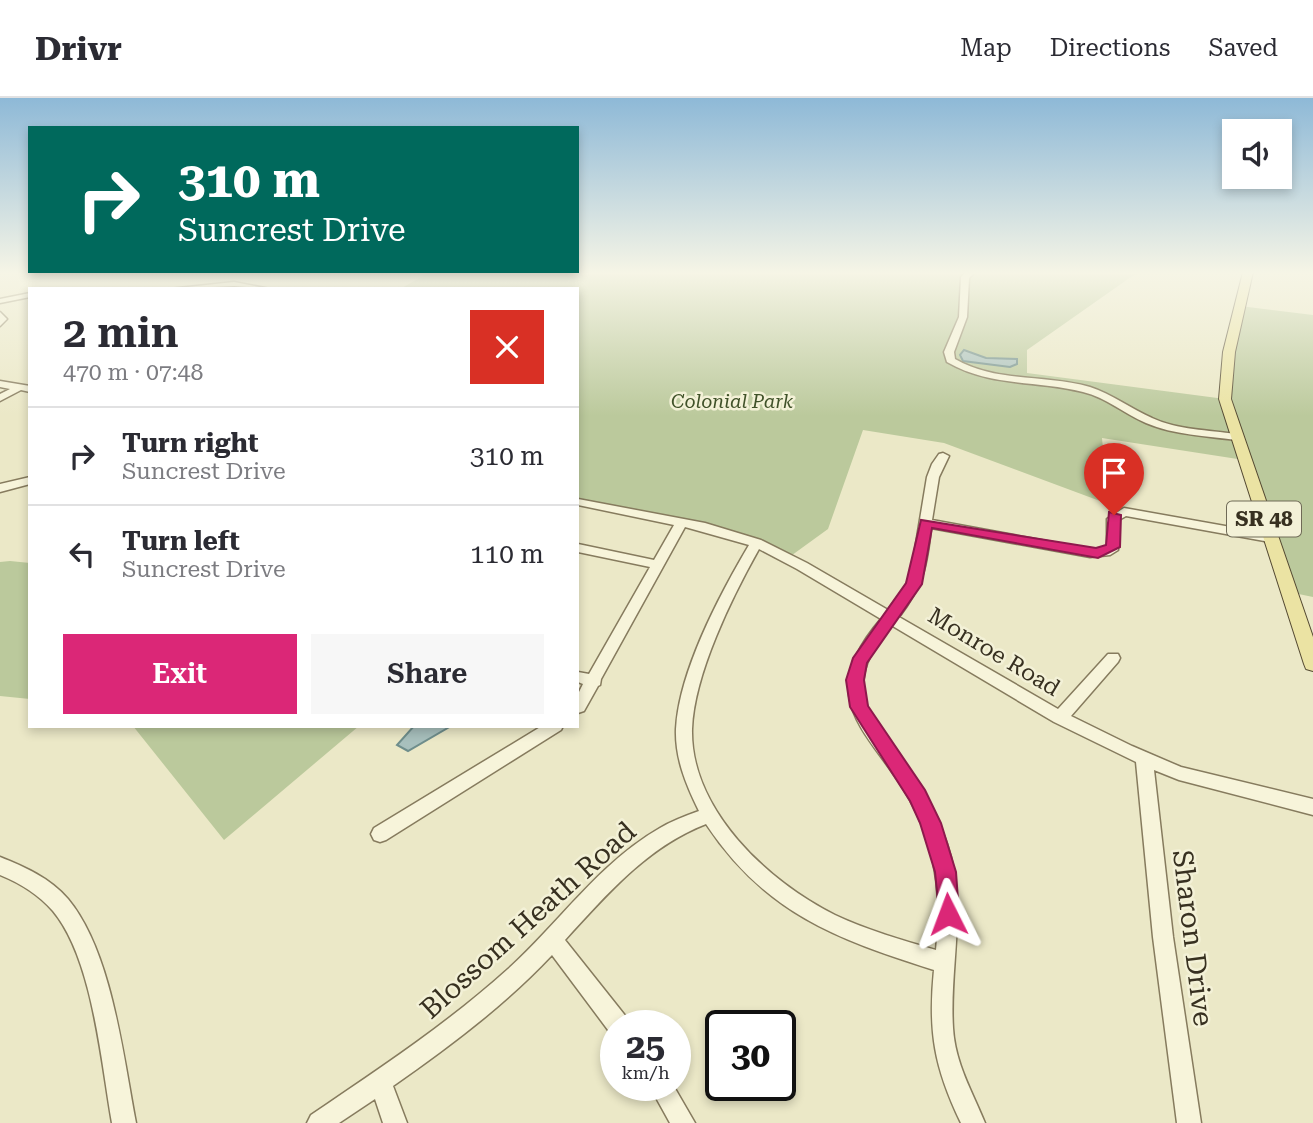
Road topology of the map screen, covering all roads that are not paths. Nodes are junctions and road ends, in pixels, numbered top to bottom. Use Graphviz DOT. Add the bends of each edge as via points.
graph roads {
  1 [pos="962,320"];
  2 [pos="1238,320"];
  3 [pos="0,384"];
  4 [pos="25,388"];
  5 [pos="0,398"];
  6 [pos="1237,437"];
  7 [pos="943,456"];
  8 [pos="28,481"];
  9 [pos="0,488"];
  10 [pos="579,502"];
  11 [pos="681,523"];
  12 [pos="926,523"];
  13 [pos="1270,538"];
  14 [pos="756,543"];
  15 [pos="579,548"];
  16 [pos="658,565"];
  17 [pos="891,618"];
  18 [pos="1113,659"];
  19 [pos="1312,660"];
  20 [pos="579,677"];
  21 [pos="595,681"];
  22 [pos="579,706"];
  23 [pos="1059,718"];
  24 [pos="552,728"];
  25 [pos="1144,759"];
  26 [pos="1313,807"];
  27 [pos="710,814"];
  28 [pos="380,834"];
  29 [pos="0,866"];
  30 [pos="552,939"];
  31 [pos="945,963"];
  32 [pos="607,1010"];
  33 [pos="380,1081"];
  34 [pos="670,1101"];
  35 [pos="124,1123"];
  36 [pos="319,1123"];
  37 [pos="395,1123"];
  38 [pos="683,1123"];
  39 [pos="973,1123"];
  40 [pos="1189,1123"];
  1 -- 6 [label="street" via="950,360 973,373 1093,391 1158,424"];
  2 -- 6 [label="main road, SR 48" via="1226,376 1226,399"];
  3 -- 4 [label="street"];
  4 -- 5 [label="street"];
  6 -- 13 [label="main road, SR 48"];
  7 -- 12 [label="street" via="933,475"];
  8 -- 9 [label="street"];
  10 -- 11 [label="street, Monroe Road"];
  11 -- 14 [label="street, Monroe Road"];
  11 -- 16 [label="street"];
  12 -- 13 [label="street" via="1090,553 1113,547 1112,519 1124,512"];
  12 -- 17 [label="street" via="918,573"];
  13 -- 19 [label="main road, SR 48"];
  14 -- 17 [label="street, Monroe Road"];
  14 -- 27 [label="street" via="702,659 686,710 687,755"];
  15 -- 16 [label="street"];
  16 -- 21 [label="street"];
  17 -- 23 [label="street, Monroe Road"];
  17 -- 31 [label="street" via="859,662 856,694 866,721 918,796 943,859 948,893"];
  18 -- 23 [label="street"];
  20 -- 21 [label="street"];
  21 -- 22 [label="street"];
  23 -- 25 [label="street, Monroe Road"];
  24 -- 28 [label="street"];
  25 -- 26 [label="street, Monroe Road" via="1235,789"];
  25 -- 40 [label="street, Sharon Drive"];
  27 -- 30 [label="street, Blossom Heath Road" via="651,844"];
  27 -- 31 [label="street" via="744,859 794,903 848,931"];
  29 -- 35 [label="street" via="30,880 62,906 76,928 96,989"];
  30 -- 32 [label="street"];
  30 -- 33 [label="street, Blossom Heath Road" via="478,1010"];
  31 -- 39 [label="street" via="943,1043"];
  33 -- 36 [label="street, Blossom Heath Road"];
  33 -- 37 [label="street"];
  34 -- 38 [label="street"];
}
